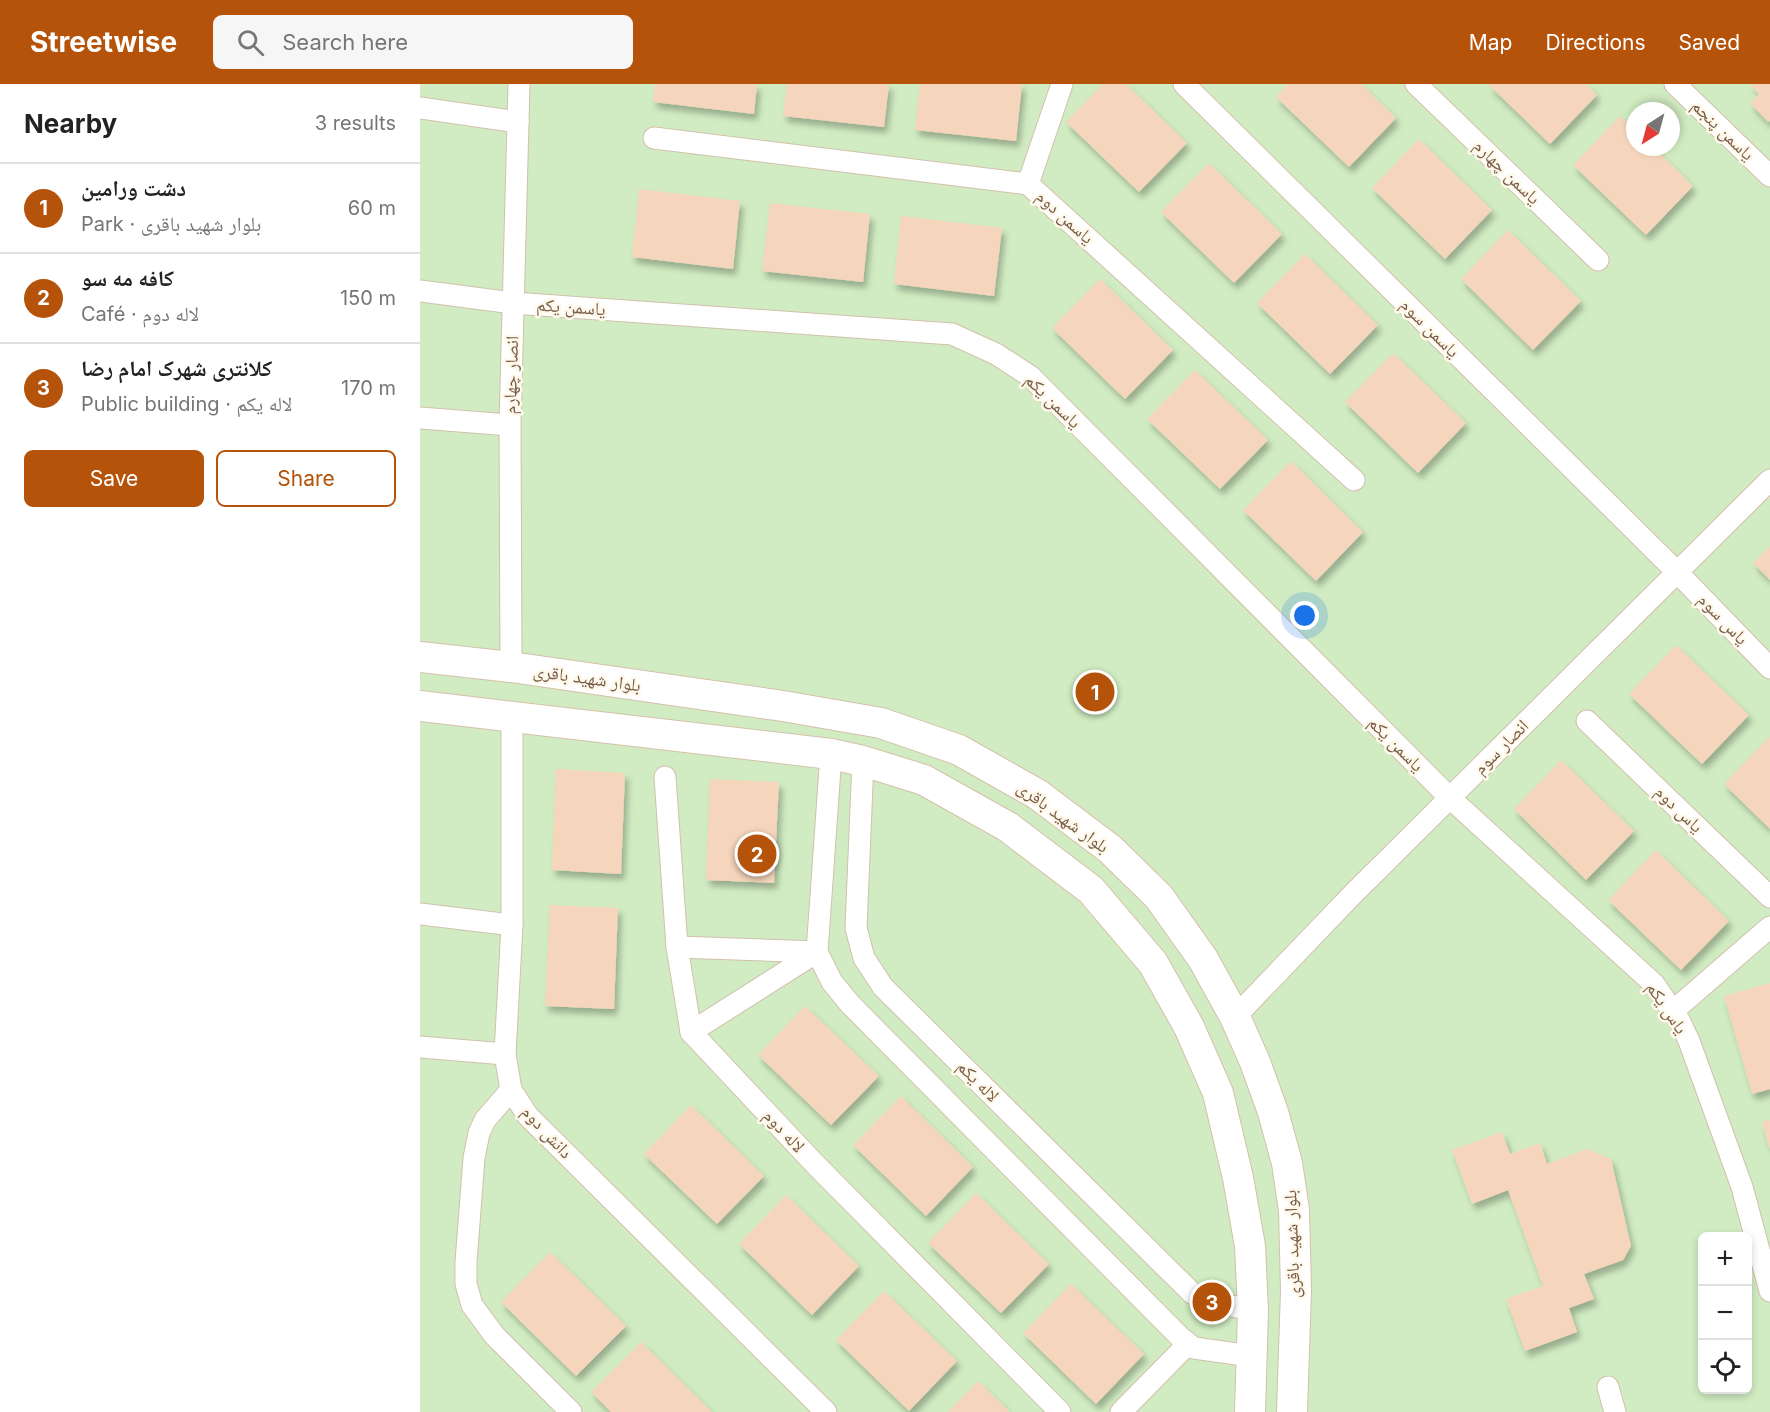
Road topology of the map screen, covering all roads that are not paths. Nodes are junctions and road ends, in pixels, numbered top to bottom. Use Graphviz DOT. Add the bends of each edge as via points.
graph roads {
  1 [pos="519,84"];
  2 [pos="1062,84"];
  3 [pos="1184,84"];
  4 [pos="1416,84"];
  5 [pos="1675,84"];
  6 [pos="420,108"];
  7 [pos="518,122"];
  8 [pos="654,138"];
  9 [pos="1770,176"];
  10 [pos="1028,184"];
  11 [pos="1598,260"];
  12 [pos="420,291"];
  13 [pos="513,303"];
  14 [pos="420,418"];
  15 [pos="510,425"];
  16 [pos="1354,480"];
  17 [pos="1770,480"];
  18 [pos="1676,571"];
  19 [pos="420,657"];
  20 [pos="512,667"];
  21 [pos="1770,668"];
  22 [pos="420,706"];
  23 [pos="512,715"];
  24 [pos="1587,721"];
  25 [pos="831,754"];
  26 [pos="863,761"];
  27 [pos="665,777"];
  28 [pos="1450,798"];
  29 [pos="1770,897"];
  30 [pos="420,914"];
  31 [pos="512,925"];
  32 [pos="1770,927"];
  33 [pos="677,947"];
  34 [pos="817,952"];
  35 [pos="1672,1012"];
  36 [pos="1235,1017"];
  37 [pos="691,1032"];
  38 [pos="420,1047"];
  39 [pos="505,1054"];
  40 [pos="511,1090"];
  41 [pos="1770,1291"];
  42 [pos="1253,1310"];
  43 [pos="1188,1344"];
  44 [pos="1251,1356"];
  45 [pos="1608,1388"];
  46 [pos="571,1412"];
  47 [pos="826,1412"];
  48 [pos="1060,1412"];
  49 [pos="1121,1412"];
  50 [pos="1250,1412"];
  51 [pos="1292,1412"];
  52 [pos="1615,1412"];
  1 -- 7 [label="street, انصار چهارم"];
  2 -- 10 [label="street"];
  3 -- 18 [label="street, یاسمن سوم"];
  4 -- 11 [label="street, یاسمن چهارم"];
  5 -- 9 [label="street, یاسمن پنجم"];
  6 -- 7 [label="street"];
  7 -- 13 [label="street, انصار چهارم"];
  8 -- 10 [label="street, یاسمن دوم"];
  10 -- 16 [label="street, یاسمن دوم"];
  12 -- 13 [label="street, یاسمن یکم"];
  13 -- 15 [label="street, انصار چهارم"];
  13 -- 28 [label="street, یاسمن یکم" via="952,334 996,354 1030,376"];
  14 -- 15 [label="street"];
  15 -- 20 [label="street, انصار چهارم"];
  17 -- 18 [label="street, انصار سوم"];
  18 -- 21 [label="street, یاس سوم"];
  18 -- 28 [label="street, انصار سوم"];
  19 -- 20 [label="street, بلوار شهید باقری"];
  20 -- 23 [label="street"];
  20 -- 36 [label="street, بلوار شهید باقری" via="880,723 960,750 1036,794 1110,849 1159,897 1203,959"];
  22 -- 23 [label="street"];
  23 -- 25 [label="street"];
  23 -- 31 [label="street, دانش دوم"];
  24 -- 29 [label="street, یاس دوم"];
  25 -- 26 [label="street"];
  25 -- 34 [label="street"];
  26 -- 42 [label="street" via="924,780 1008,827 1091,890 1153,963 1189,1026 1218,1093 1250,1246"];
  26 -- 42 [label="street, لاله یکم" via="856,928 864,958 884,987 1192,1293 1210,1302"];
  27 -- 33 [label="street"];
  28 -- 35 [label="street, یاس یکم" via="1654,984"];
  28 -- 36 [label="street, انصار سوم"];
  30 -- 31 [label="street"];
  31 -- 39 [label="street, دانش دوم"];
  32 -- 35 [label="street"];
  33 -- 34 [label="street"];
  33 -- 37 [label="street"];
  34 -- 37 [label="street"];
  34 -- 43 [label="street" via="832,982 850,1004"];
  35 -- 41 [label="street, یاس یکم" via="1689,1041 1742,1187"];
  36 -- 51 [label="street, بلوار شهید باقری" via="1273,1112 1287,1163 1294,1210"];
  37 -- 48 [label="street, لاله دوم" via="812,1161"];
  38 -- 39 [label="street"];
  39 -- 40 [label="street, دانش دوم"];
  40 -- 46 [label="street" via="479,1133 466,1284 472,1305 494,1335"];
  40 -- 47 [label="street, دانش دوم" via="528,1116"];
  42 -- 44 [label="street"];
  43 -- 44 [label="street"];
  43 -- 49 [label="street"];
  44 -- 50 [label="street"];
  45 -- 52 [label="street"];
}
